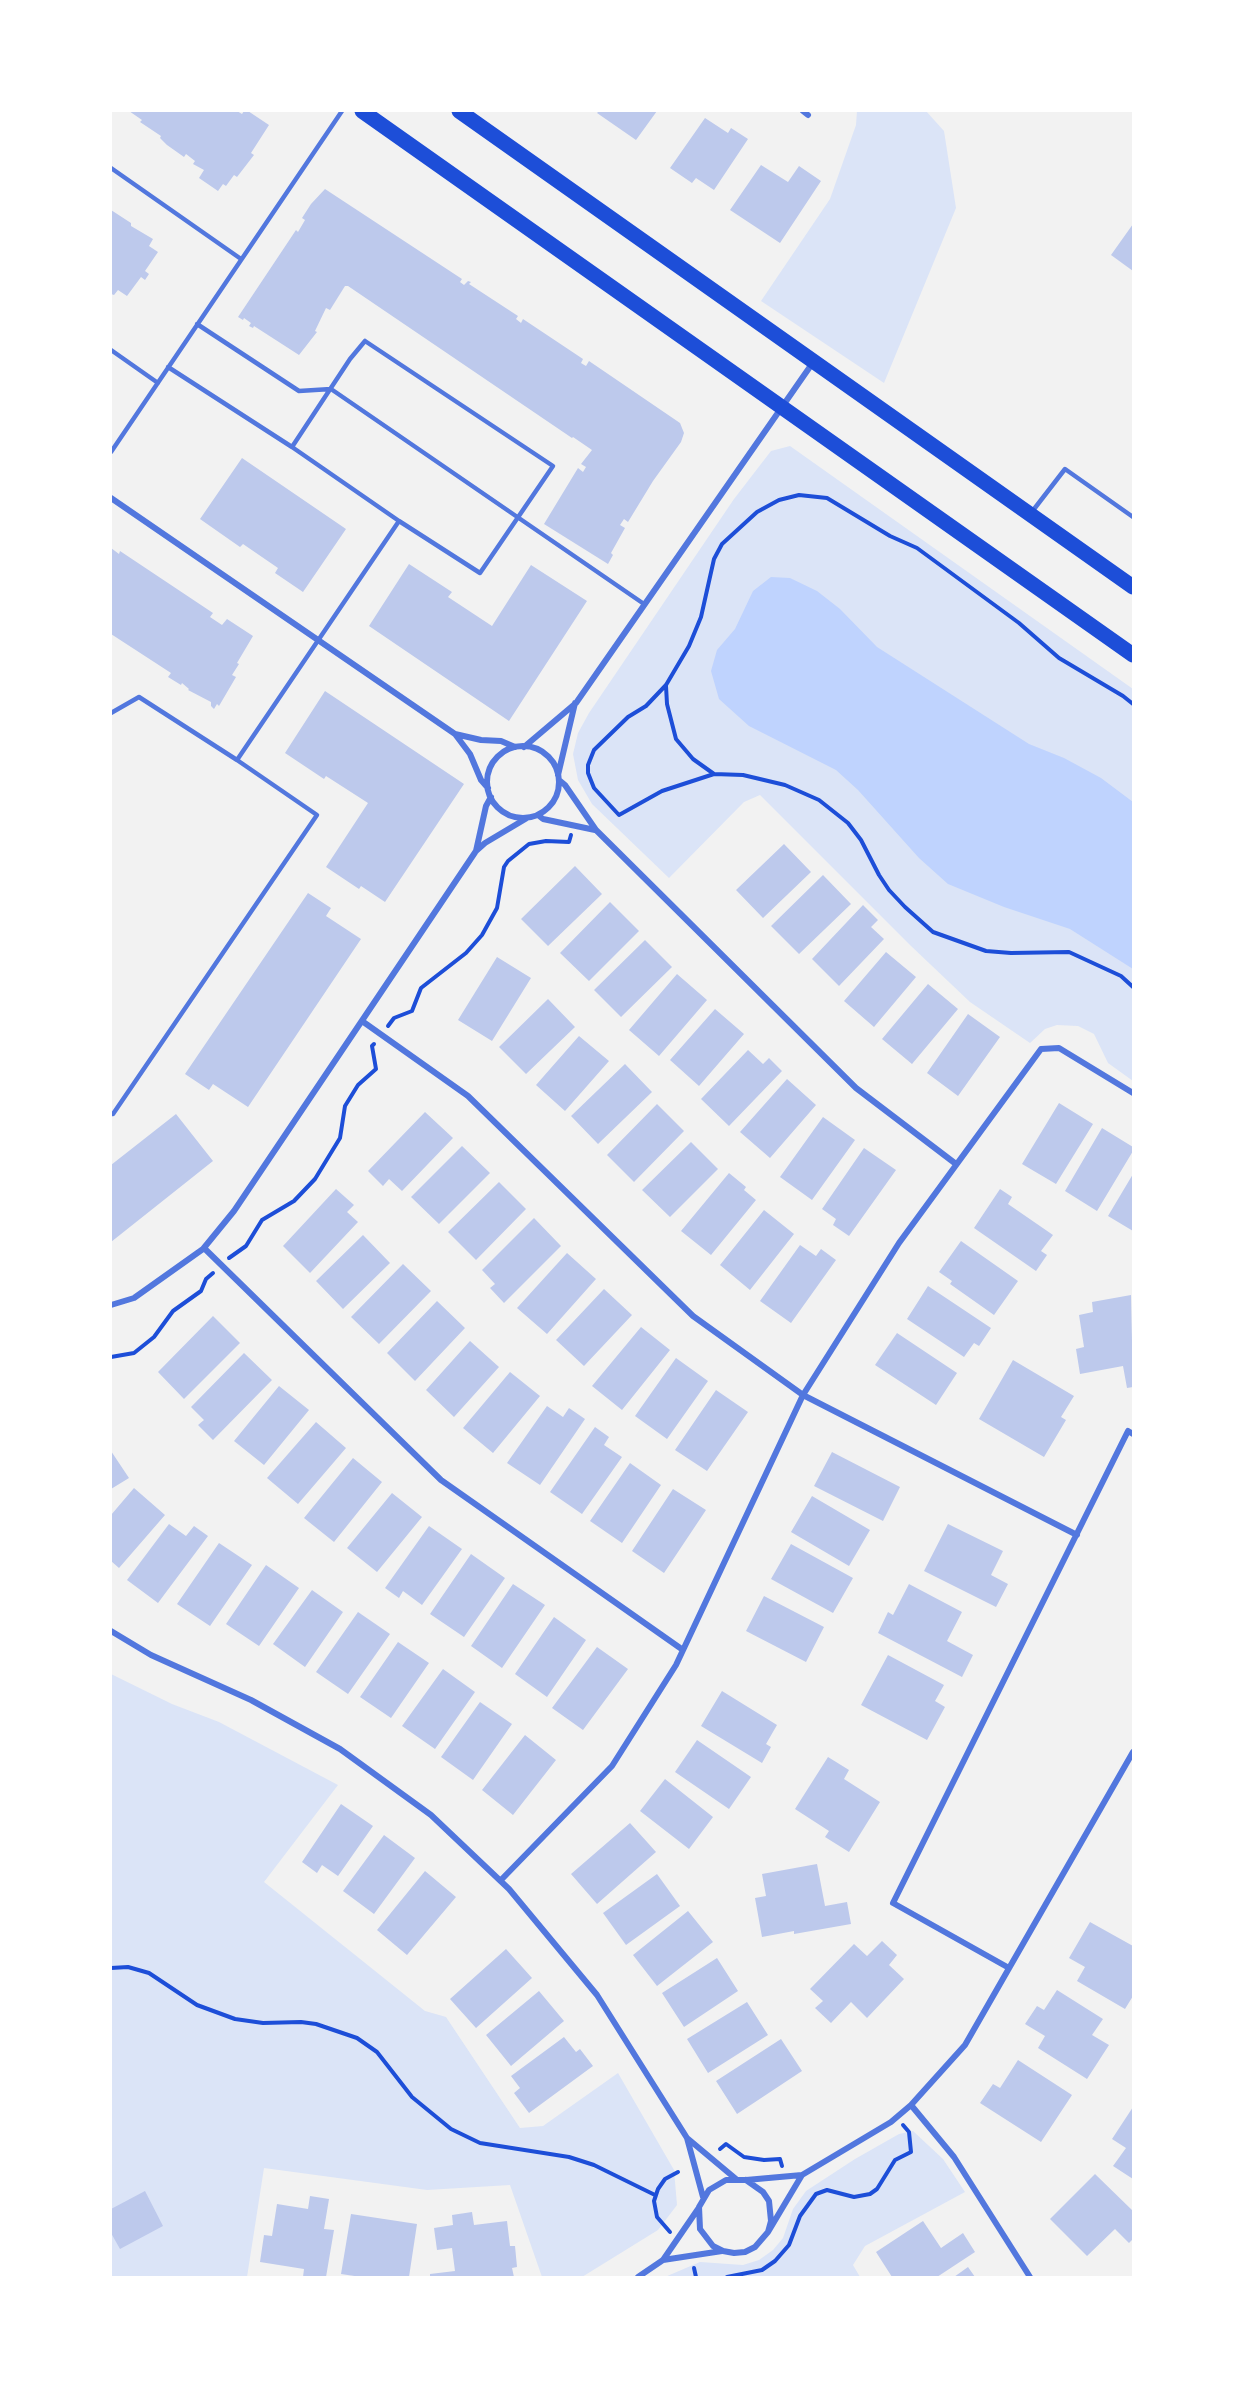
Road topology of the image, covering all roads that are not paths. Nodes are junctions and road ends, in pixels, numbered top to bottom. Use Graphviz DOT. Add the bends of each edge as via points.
graph roads {
  1 [pos="342,111"];
  2 [pos="362,111"];
  3 [pos="459,111"];
  4 [pos="111,168"];
  5 [pos="241,259"];
  6 [pos="197,324"];
  7 [pos="111,350"];
  8 [pos="815,361"];
  9 [pos="168,367"];
  10 [pos="158,383"];
  11 [pos="331,390"];
  12 [pos="782,406"];
  13 [pos="292,447"];
  14 [pos="111,452"];
  15 [pos="111,498"];
  16 [pos="1030,514"];
  17 [pos="518,516"];
  18 [pos="1133,517"];
  19 [pos="399,520"];
  20 [pos="1133,587"];
  21 [pos="644,604"];
  22 [pos="319,640"];
  23 [pos="1133,655"];
  24 [pos="576,703"];
  25 [pos="111,713"];
  26 [pos="455,734"];
  27 [pos="515,747"];
  28 [pos="524,747"];
  29 [pos="237,760"];
  30 [pos="558,778"];
  31 [pos="488,788"];
  32 [pos="491,797"];
  33 [pos="538,815"];
  34 [pos="527,818"];
  35 [pos="596,830"];
  36 [pos="476,852"];
  37 [pos="362,1021"];
  38 [pos="1133,1093"];
  39 [pos="111,1114"];
  40 [pos="956,1164"];
  41 [pos="204,1248"];
  42 [pos="111,1305"];
  43 [pos="803,1395"];
  44 [pos="1131,1433"];
  45 [pos="1077,1535"];
  46 [pos="111,1631"];
  47 [pos="683,1650"];
  48 [pos="1133,1752"];
  49 [pos="501,1880"];
  50 [pos="1009,1968"];
  51 [pos="911,2105"];
  52 [pos="687,2138"];
  53 [pos="802,2175"];
  54 [pos="736,2179"];
  55 [pos="746,2180"];
  56 [pos="703,2198"];
  57 [pos="699,2207"];
  58 [pos="768,2232"];
  59 [pos="723,2251"];
  60 [pos="663,2260"];
  61 [pos="638,2277"];
  62 [pos="1029,2277"];
  1 -- 5 [label="lane"];
  2 -- 12 [label="main road"];
  3 -- 8 [label="main road"];
  4 -- 5 [label="lane"];
  5 -- 6 [label="lane"];
  6 -- 9 [label="lane"];
  6 -- 11 [label="lane" via="299,391"];
  7 -- 10 [label="lane"];
  8 -- 12 [label="street"];
  8 -- 16 [label="main road"];
  9 -- 10 [label="lane"];
  9 -- 13 [label="lane"];
  10 -- 14 [label="lane"];
  11 -- 13 [label="lane"];
  11 -- 17 [label="lane"];
  11 -- 17 [label="lane" via="365,341 553,466"];
  12 -- 21 [label="street"];
  12 -- 23 [label="main road"];
  13 -- 19 [label="lane"];
  15 -- 22 [label="street"];
  16 -- 18 [label="lane" via="1065,469"];
  16 -- 20 [label="main road"];
  17 -- 19 [label="lane" via="480,573"];
  17 -- 21 [label="lane"];
  19 -- 22 [label="lane"];
  21 -- 24 [label="street"];
  22 -- 26 [label="street"];
  22 -- 29 [label="lane"];
  24 -- 28 [label="street"];
  24 -- 30 [label="street"];
  25 -- 29 [label="lane" via="139,697"];
  26 -- 27 [label="street"];
  26 -- 31 [label="street"];
  27 -- 28 [label="street"];
  27 -- 31 [label="street" via="494,763"];
  28 -- 30 [label="street" via="547,755"];
  29 -- 39 [label="lane" via="317,815"];
  30 -- 33 [label="street" via="554,801"];
  30 -- 35 [label="street"];
  31 -- 32 [label="street"];
  32 -- 34 [label="street" via="502,811"];
  32 -- 36 [label="street"];
  33 -- 34 [label="street"];
  33 -- 35 [label="street"];
  34 -- 36 [label="street"];
  35 -- 40 [label="street" via="856,1088"];
  36 -- 37 [label="street"];
  37 -- 41 [label="street" via="234,1211"];
  37 -- 43 [label="street" via="468,1096 693,1316"];
  38 -- 40 [label="street" via="1059,1048 1041,1049"];
  40 -- 43 [label="street" via="899,1242"];
  41 -- 42 [label="street" via="134,1298"];
  41 -- 47 [label="street" via="441,1480"];
  43 -- 45 [label="street"];
  43 -- 47 [label="street"];
  44 -- 45 [label="street"];
  45 -- 50 [label="street" via="893,1903"];
  46 -- 49 [label="street" via="151,1656 251,1700 340,1749 431,1815"];
  47 -- 49 [label="street" via="612,1766"];
  48 -- 50 [label="street"];
  49 -- 52 [label="street" via="597,1995"];
  50 -- 51 [label="street" via="965,2045"];
  51 -- 53 [label="street"];
  51 -- 62 [label="street" via="954,2157"];
  52 -- 54 [label="street"];
  52 -- 56 [label="street"];
  53 -- 55 [label="street"];
  53 -- 58 [label="street"];
  54 -- 55 [label="street"];
  54 -- 56 [label="street" via="717,2184"];
  55 -- 58 [label="street" via="769,2201"];
  56 -- 57 [label="street"];
  57 -- 59 [label="street" via="700,2229 713,2246"];
  57 -- 60 [label="street"];
  58 -- 59 [label="street" via="745,2252"];
  59 -- 60 [label="street"];
  60 -- 61 [label="street"];
}
